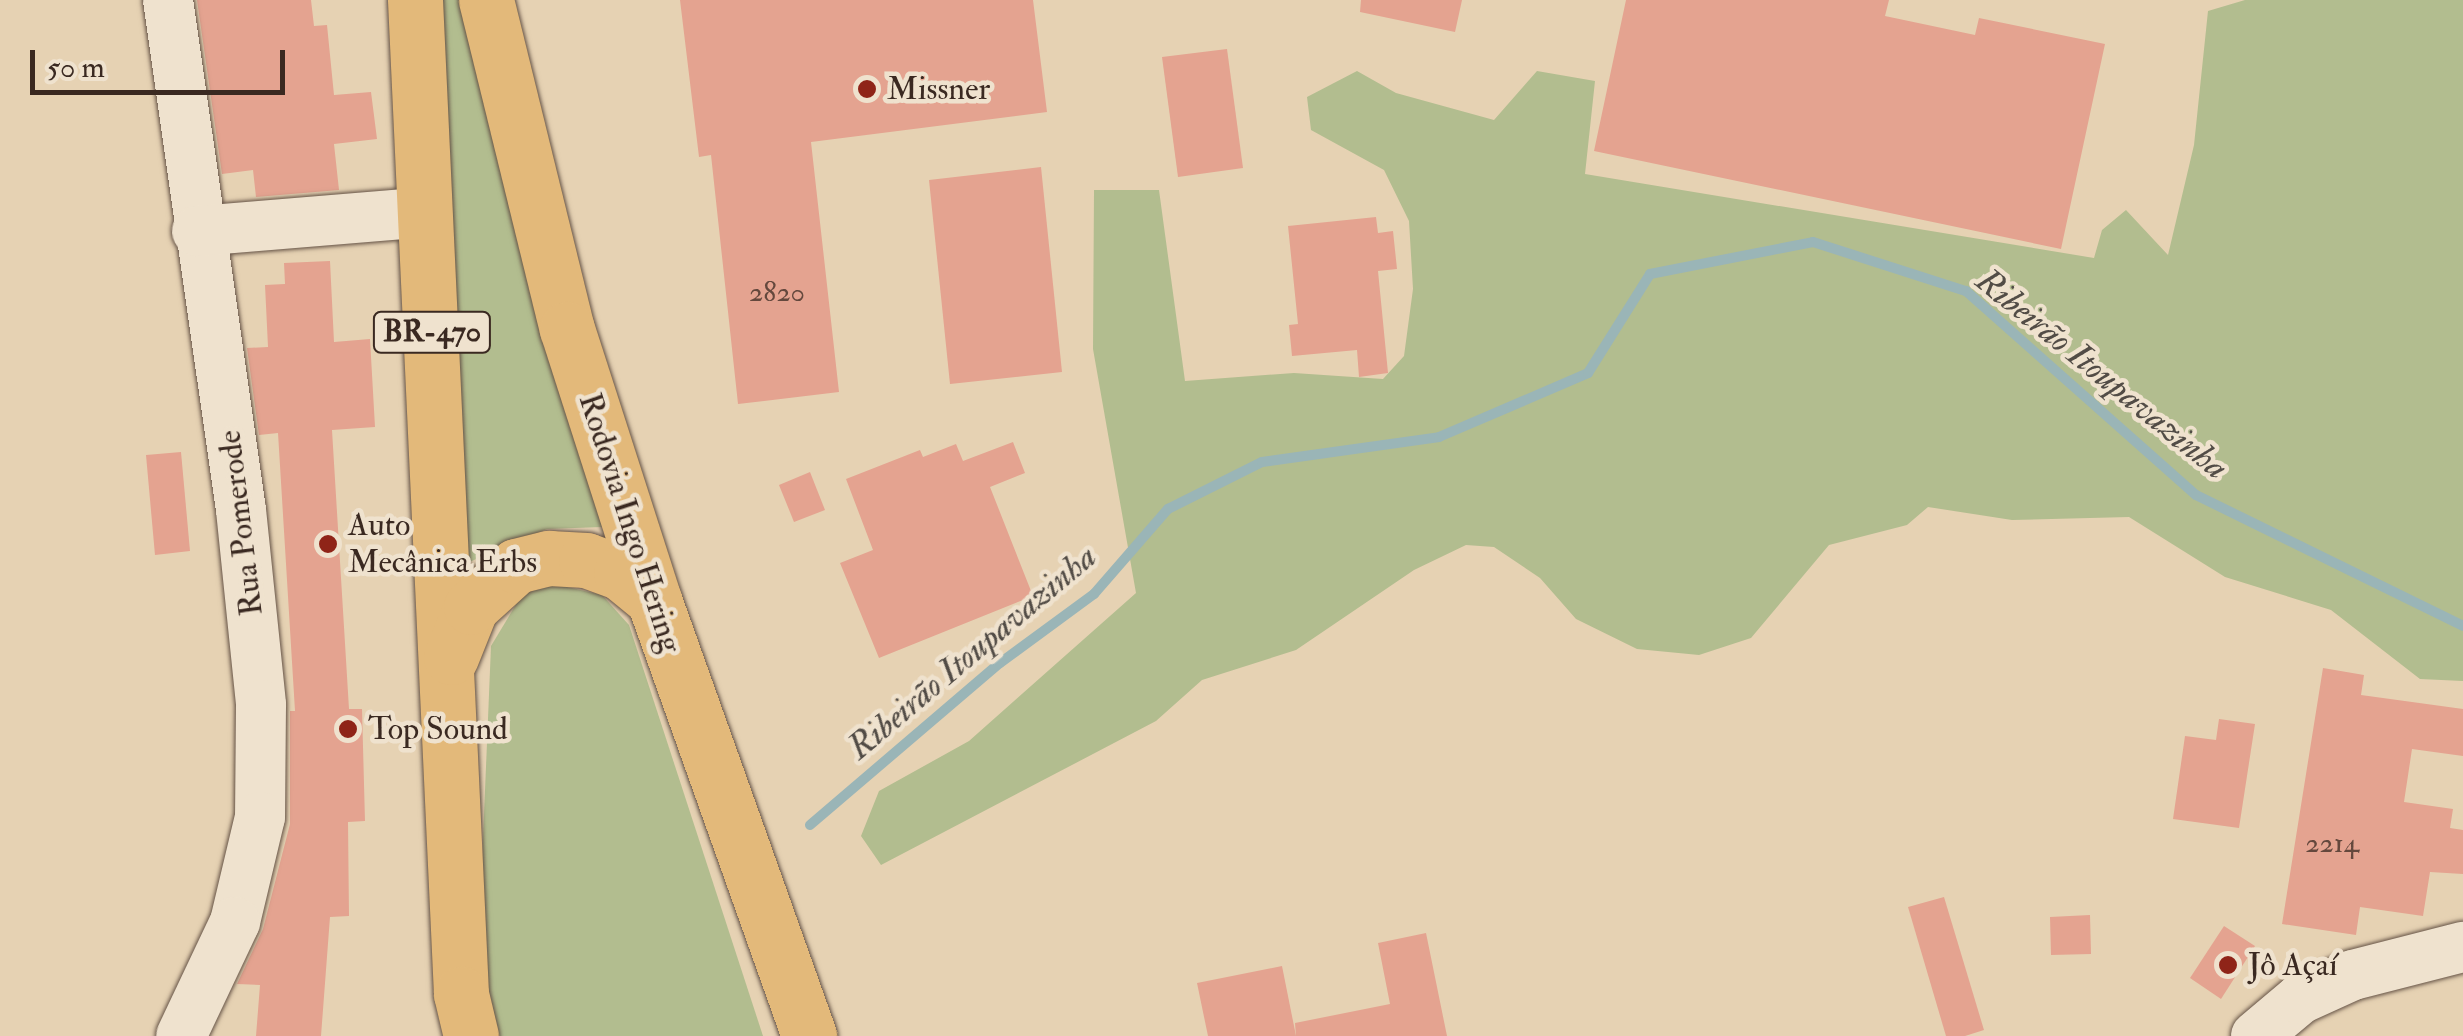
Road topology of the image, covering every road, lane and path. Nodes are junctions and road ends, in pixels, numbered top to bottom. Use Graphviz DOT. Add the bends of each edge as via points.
graph roads {
  1 [pos="168,0"];
  2 [pos="414,0"];
  3 [pos="486,0"];
  4 [pos="426,212"];
  5 [pos="197,231"];
  6 [pos="654,600"];
  7 [pos="448,665"];
  8 [pos="2463,947"];
  9 [pos="779,962"];
  10 [pos="181,1036"];
  11 [pos="471,1036"];
  12 [pos="791,1036"];
  13 [pos="809,1036"];
  14 [pos="828,1036"];
  15 [pos="2256,1036"];
  1 -- 5 [label="street, Rua Pomerode"];
  2 -- 4 [label="highway, BR-470"];
  3 -- 6 [label="highway, Rodovia Ingo Hering" via="567,329"];
  4 -- 5 [label="street"];
  4 -- 7 [label="highway, BR-470"];
  5 -- 10 [label="street, Rua Pomerode" via="241,510 261,705 260,818 235,922"];
  6 -- 7 [label="highway" via="621,573 586,560 550,558 516,566 471,606"];
  6 -- 9 [label="highway, Rodovia Ingo Hering"];
  7 -- 11 [label="highway, BR-470" via="461,994"];
  8 -- 15 [label="street" via="2354,975 2300,999"];
  9 -- 12 [label="highway"];
  9 -- 13 [label="highway, Rodovia Ingo Hering"];
  9 -- 14 [label="street"];
}
